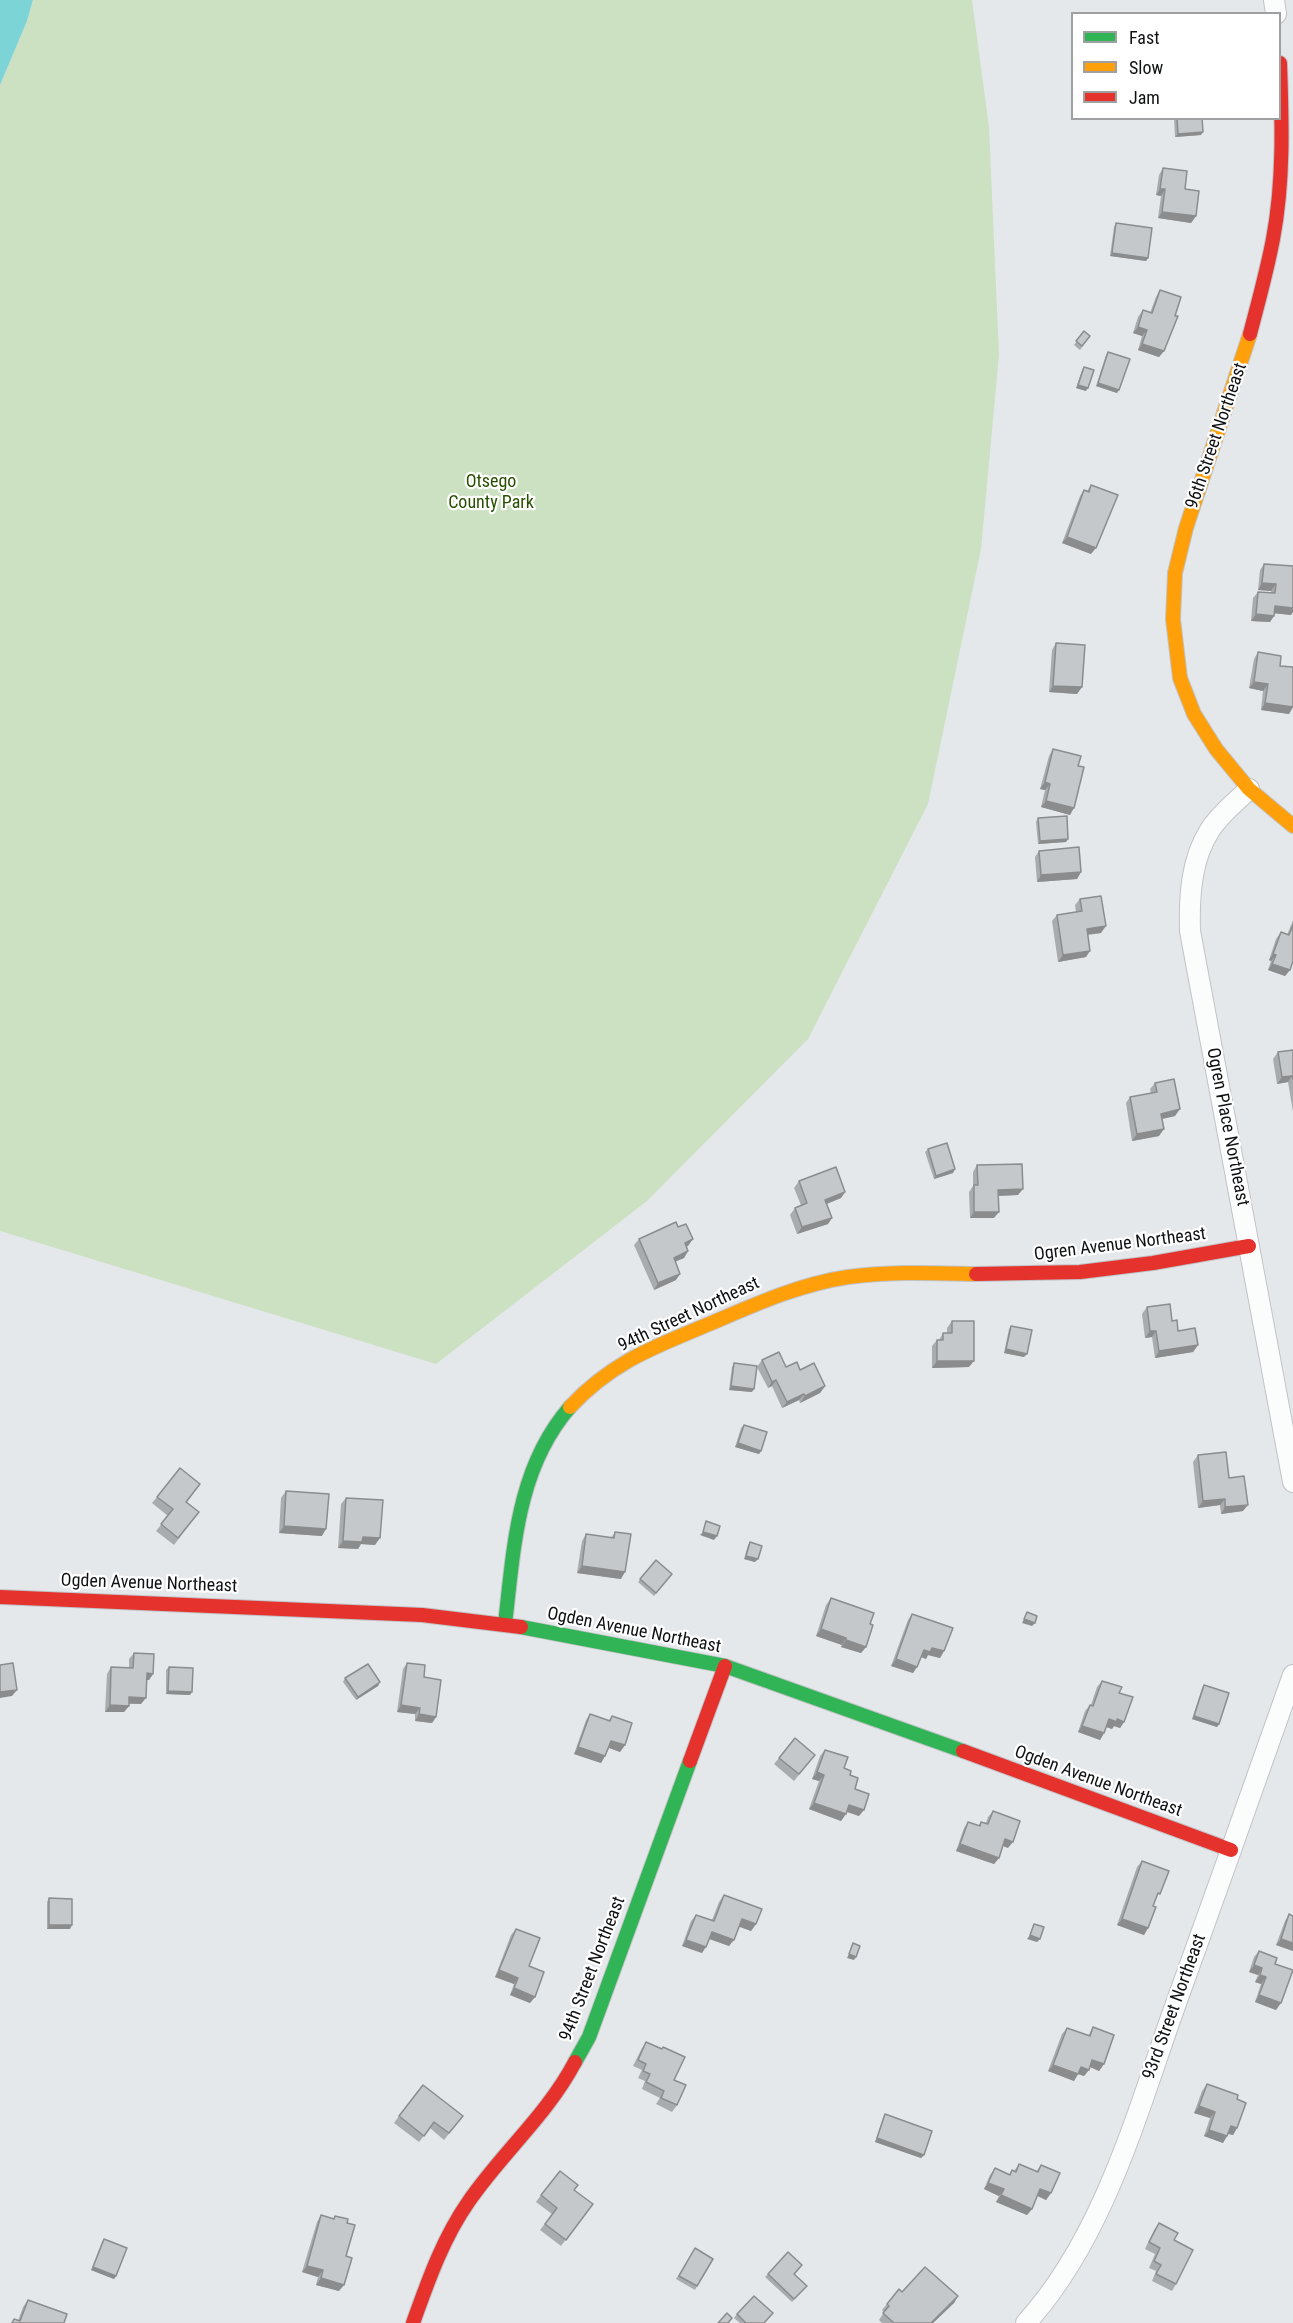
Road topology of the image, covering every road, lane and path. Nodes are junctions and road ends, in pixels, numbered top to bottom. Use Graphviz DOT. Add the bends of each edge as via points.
graph roads {
  1 [pos="1281,96"];
  2 [pos="1249,789"];
  3 [pos="1293,826"];
  4 [pos="1249,1246"];
  5 [pos="959,1274"];
  6 [pos="1293,1482"];
  7 [pos="0,1597"];
  8 [pos="506,1624"];
  9 [pos="725,1666"];
  10 [pos="1293,1675"];
  11 [pos="1231,1850"];
  12 [pos="413,2323"];
  13 [pos="1026,2323"];
  1 -- 2 [label="street, 96th Street Northeast" via="1279,196 1273,240 1246,351 1186,528 1175,573 1173,619 1180,678 1194,714"];
  2 -- 3 [label="street, 96th Street Northeast"];
  2 -- 4 [label="street, Ogren Place Northeast" via="1209,830 1189,900 1190,931"];
  4 -- 5 [label="street, Ogren Avenue Northeast" via="1058,1274"];
  4 -- 6 [label="street, Ogren Place Northeast"];
  5 -- 8 [label="street, 94th Street Northeast" via="871,1275 785,1291 635,1356 585,1391 560,1416 528,1475 521,1501"];
  7 -- 8 [label="street, Ogden Avenue Northeast" via="345,1610"];
  8 -- 9 [label="street, Ogden Avenue Northeast"];
  9 -- 11 [label="street, Ogden Avenue Northeast"];
  9 -- 12 [label="street, 94th Street Northeast" via="589,2037 544,2110 466,2205 441,2252"];
  10 -- 11 [label="street, 93rd Street Northeast"];
  11 -- 13 [label="street, 93rd Street Northeast" via="1102,2206 1077,2255"];
}
